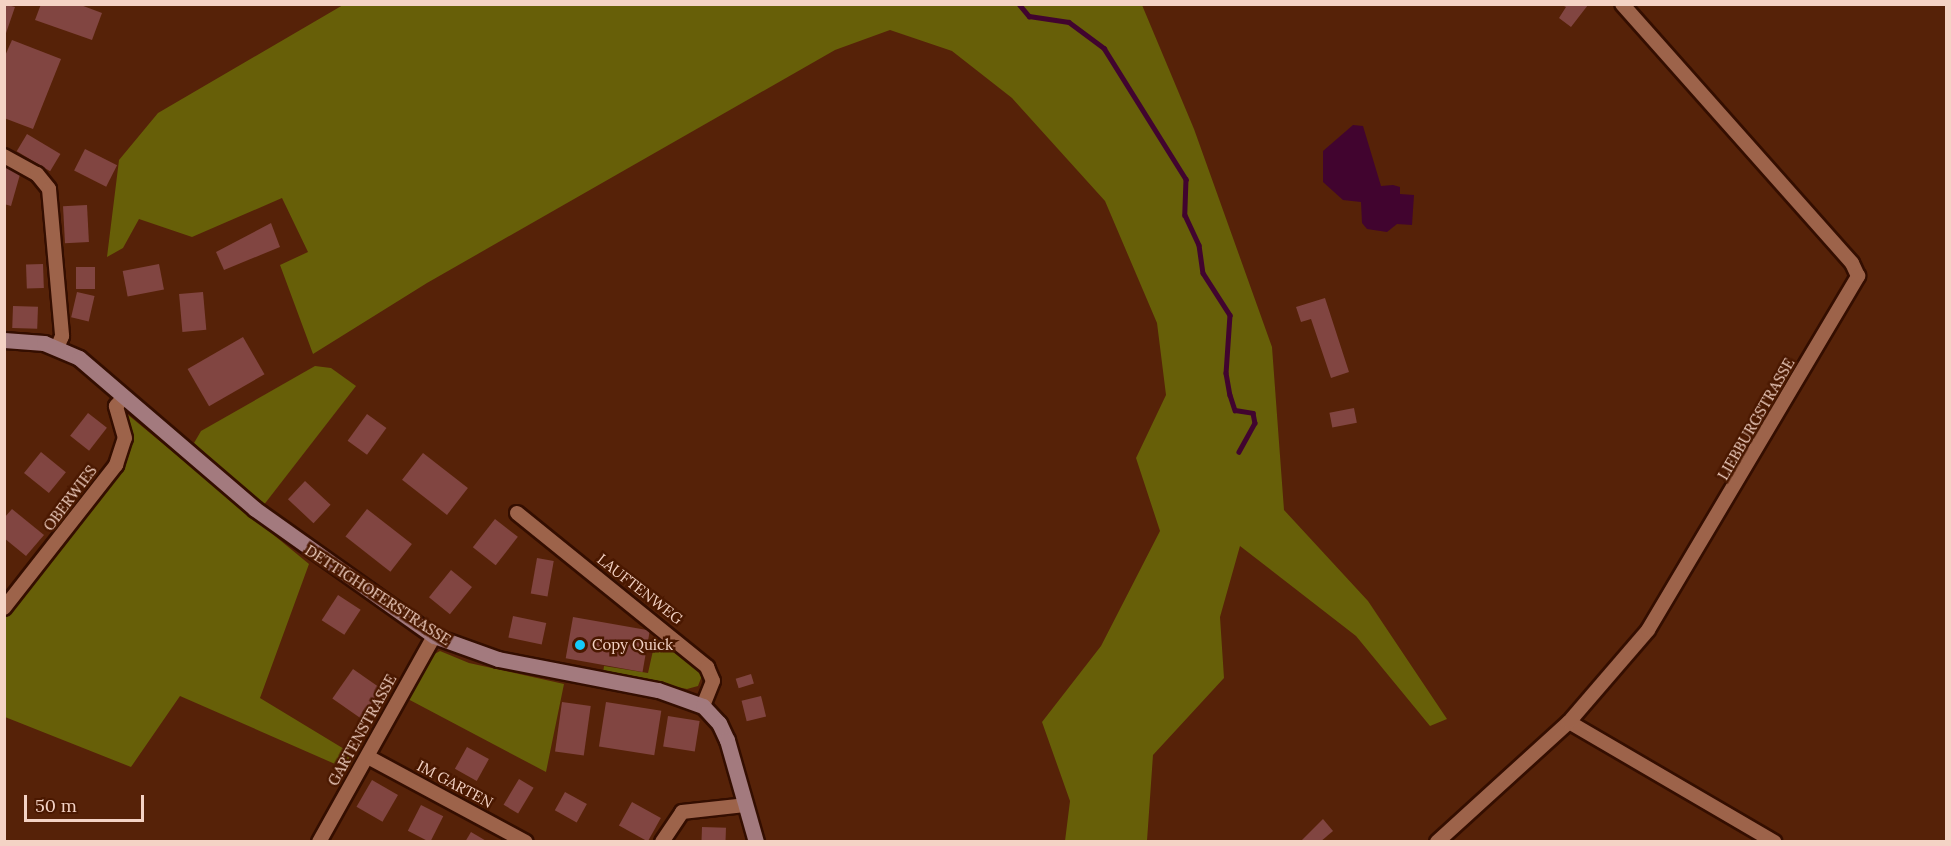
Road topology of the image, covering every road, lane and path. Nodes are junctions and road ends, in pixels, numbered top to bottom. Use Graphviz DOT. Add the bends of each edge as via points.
graph roads {
  1 [pos="1622,4"];
  2 [pos="4,156"];
  3 [pos="4,340"];
  4 [pos="58,346"];
  5 [pos="124,398"];
  6 [pos="517,513"];
  7 [pos="4,608"];
  8 [pos="434,636"];
  9 [pos="703,706"];
  10 [pos="1569,722"];
  11 [pos="368,757"];
  12 [pos="745,804"];
  13 [pos="319,842"];
  14 [pos="526,842"];
  15 [pos="662,842"];
  16 [pos="756,842"];
  17 [pos="1437,842"];
  18 [pos="1774,842"];
  1 -- 10 [label="street, LIEBBURGSTRASSE" via="1852,263 1858,276 1648,630"];
  2 -- 4 [label="street" via="37,174 49,189 62,336"];
  3 -- 4 [label="street"];
  4 -- 5 [label="street, DETTIGHOFERSTRASSE"];
  5 -- 7 [label="street, OBERWIES" via="116,406 125,438 116,465"];
  5 -- 8 [label="street, DETTIGHOFERSTRASSE" via="290,537"];
  6 -- 9 [label="street, LAUFTENWEG" via="707,667 713,681"];
  8 -- 9 [label="street, DETTIGHOFERSTRASSE" via="498,659 658,690"];
  8 -- 11 [label="street, GARTENSTRASSE"];
  9 -- 12 [label="street" via="719,723 727,740"];
  10 -- 17 [label="street, LIEBBURGSTRASSE"];
  10 -- 18 [label="street"];
  11 -- 13 [label="street, GARTENSTRASSE"];
  11 -- 14 [label="street, IM GARTEN"];
  12 -- 15 [label="street" via="682,812"];
  12 -- 16 [label="street"];
}
